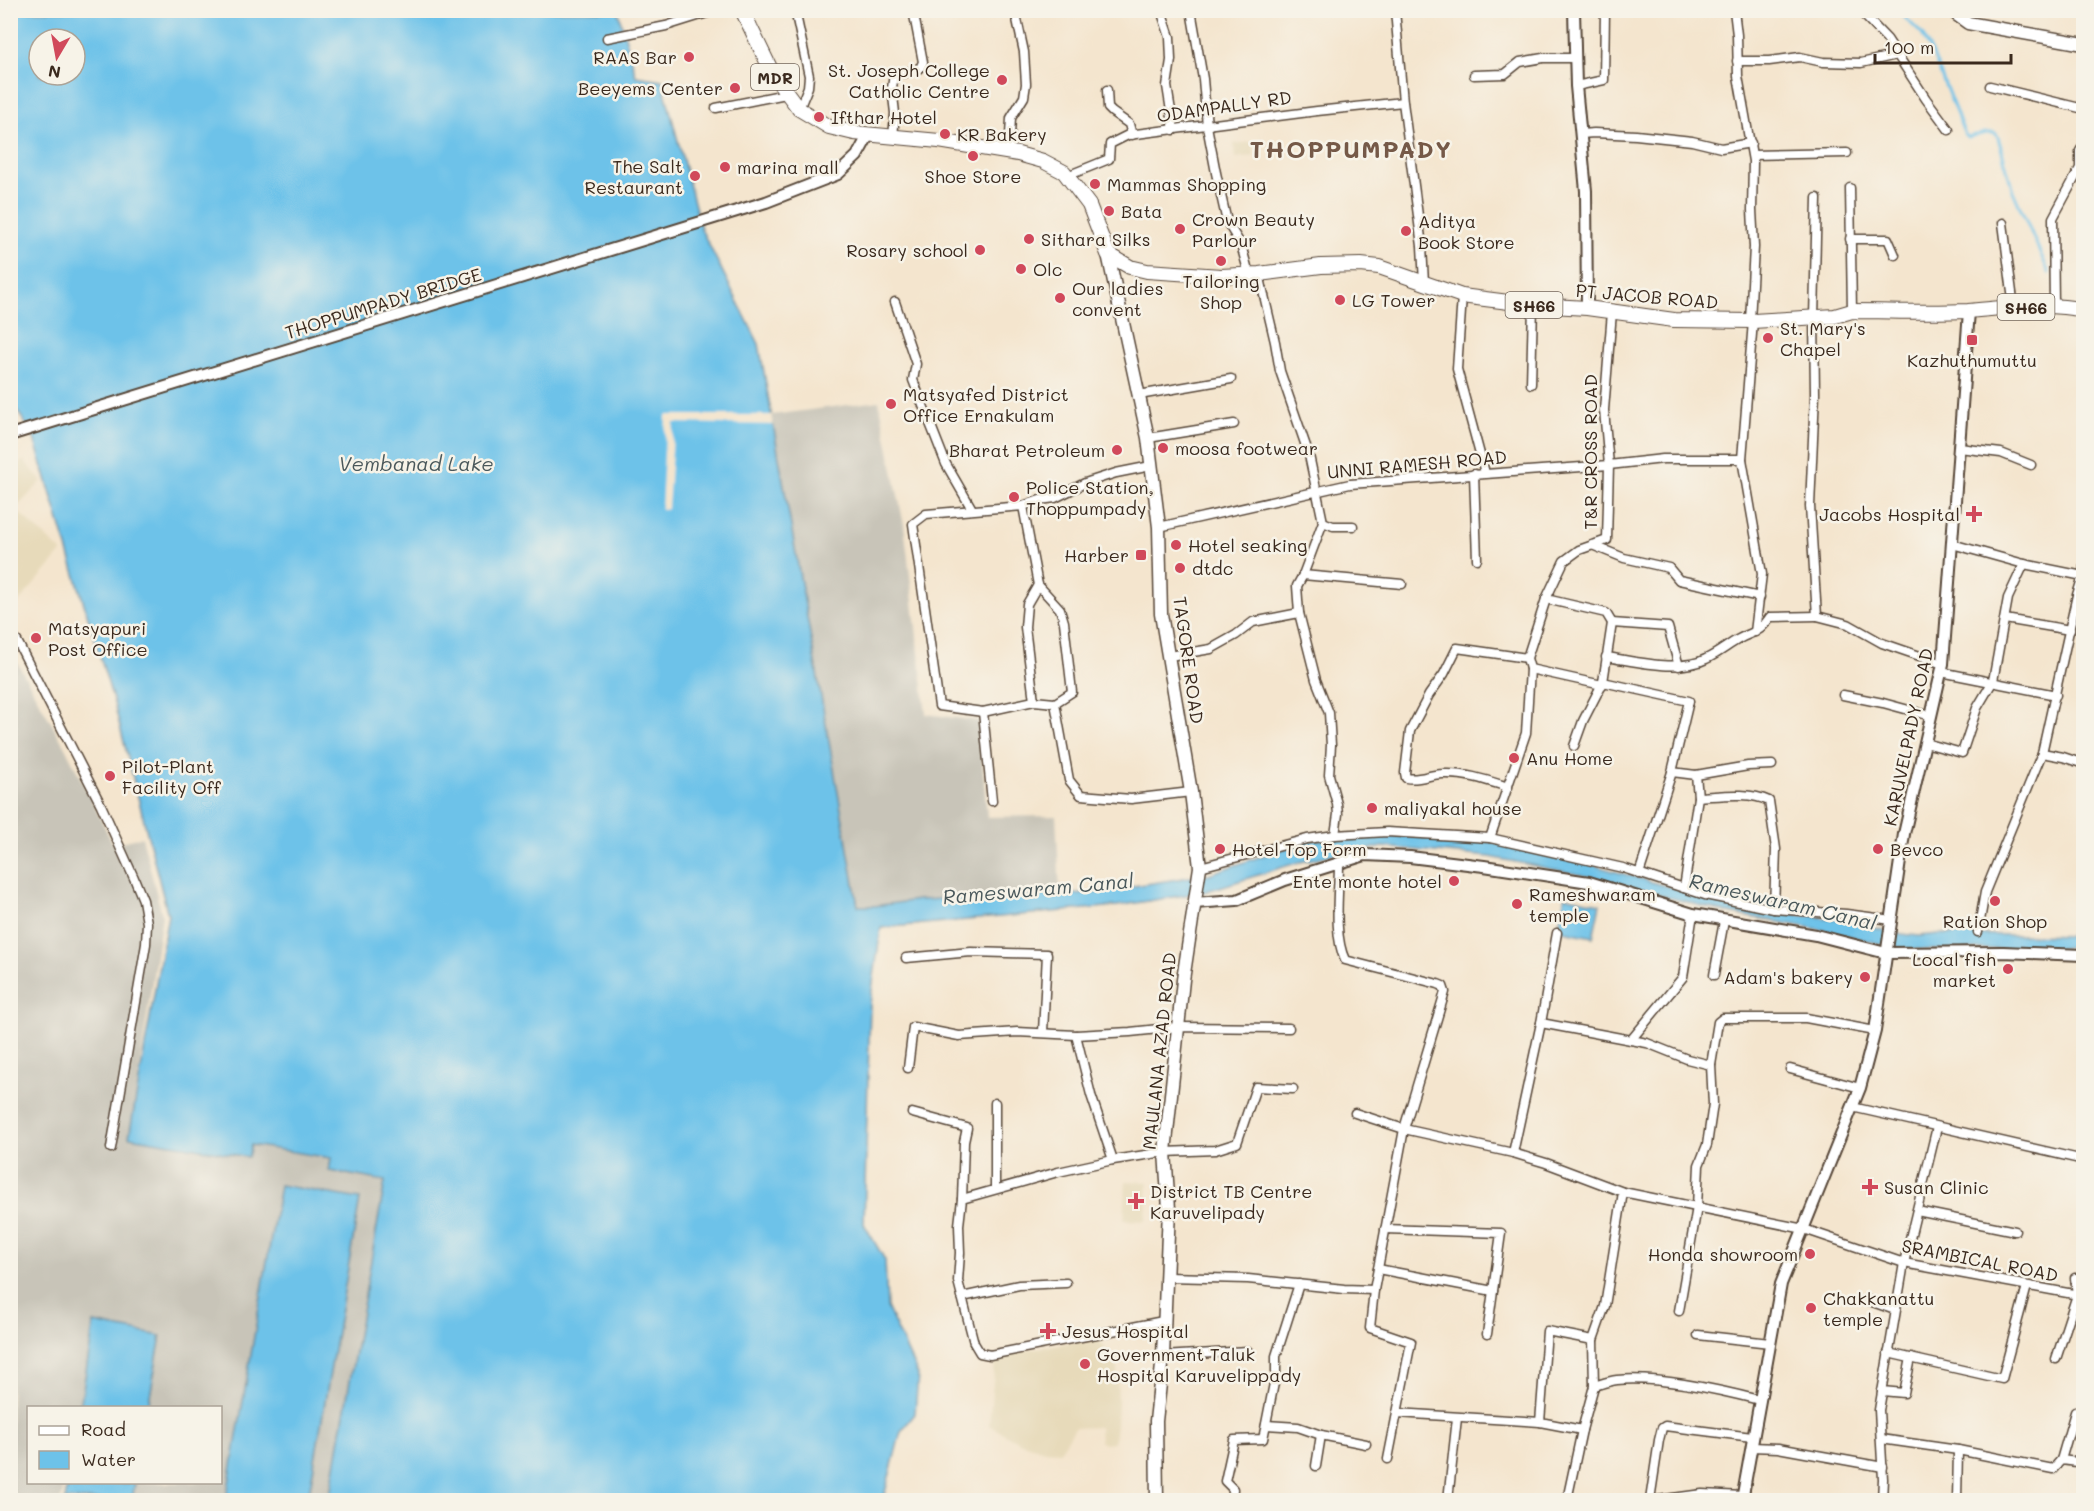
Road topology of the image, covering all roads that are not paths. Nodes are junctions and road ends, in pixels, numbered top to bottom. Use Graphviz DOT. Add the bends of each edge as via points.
graph roads {
  1 [pos="717,10"];
  2 [pos="742,10"];
  3 [pos="795,10"];
  4 [pos="913,10"];
  5 [pos="1014,10"];
  6 [pos="1161,10"];
  7 [pos="1191,10"];
  8 [pos="1395,10"];
  9 [pos="1574,10"];
  10 [pos="1605,10"];
  11 [pos="1734,10"];
  12 [pos="1858,10"];
  13 [pos="1956,10"];
  14 [pos="607,38"];
  15 [pos="2084,44"];
  16 [pos="1897,55"];
  17 [pos="1575,58"];
  18 [pos="1737,61"];
  19 [pos="1474,75"];
  20 [pos="1576,86"];
  21 [pos="1990,86"];
  22 [pos="1107,90"];
  23 [pos="786,94"];
  24 [pos="1403,102"];
  25 [pos="716,108"];
  26 [pos="798,109"];
  27 [pos="2084,109"];
  28 [pos="1207,126"];
  29 [pos="1173,130"];
  30 [pos="1949,130"];
  31 [pos="1581,134"];
  32 [pos="1132,135"];
  33 [pos="868,136"];
  34 [pos="893,138"];
  35 [pos="1751,143"];
  36 [pos="2084,145"];
  37 [pos="1009,152"];
  38 [pos="1847,153"];
  39 [pos="1753,155"];
  40 [pos="1067,176"];
  41 [pos="1850,188"];
  42 [pos="1817,198"];
  43 [pos="2003,223"];
  44 [pos="1851,239"];
  45 [pos="1108,254"];
  46 [pos="1895,255"];
  47 [pos="1254,274"];
  48 [pos="1424,283"];
  49 [pos="1462,296"];
  50 [pos="895,302"];
  51 [pos="1533,305"];
  52 [pos="2054,306"];
  53 [pos="1587,308"];
  54 [pos="2014,308"];
  55 [pos="2084,310"];
  56 [pos="1852,311"];
  57 [pos="1969,311"];
  58 [pos="1612,312"];
  59 [pos="1814,318"];
  60 [pos="1752,321"];
  61 [pos="1231,379"];
  62 [pos="1531,384"];
  63 [pos="1139,395"];
  64 [pos="1234,424"];
  65 [pos="10,435"];
  66 [pos="1148,438"];
  67 [pos="1959,448"];
  68 [pos="1742,459"];
  69 [pos="1610,465"];
  70 [pos="2031,465"];
  71 [pos="1151,466"];
  72 [pos="1485,473"];
  73 [pos="1474,474"];
  74 [pos="1315,491"];
  75 [pos="1023,506"];
  76 [pos="972,509"];
  77 [pos="1323,522"];
  78 [pos="1353,526"];
  79 [pos="1159,527"];
  80 [pos="1952,544"];
  81 [pos="1592,546"];
  82 [pos="1477,559"];
  83 [pos="2024,564"];
  84 [pos="2084,566"];
  85 [pos="1303,575"];
  86 [pos="2083,576"];
  87 [pos="1402,584"];
  88 [pos="1038,585"];
  89 [pos="2080,596"];
  90 [pos="1760,597"];
  91 [pos="1546,599"];
  92 [pos="1299,613"];
  93 [pos="1817,616"];
  94 [pos="2005,619"];
  95 [pos="1612,623"];
  96 [pos="2070,630"];
  97 [pos="1755,632"];
  98 [pos="10,636"];
  99 [pos="1169,656"];
  100 [pos="1606,657"];
  101 [pos="1527,658"];
  102 [pos="1679,666"];
  103 [pos="1942,668"];
  104 [pos="1530,669"];
  105 [pos="1994,681"];
  106 [pos="1603,683"];
  107 [pos="1843,695"];
  108 [pos="2056,695"];
  109 [pos="1034,701"];
  110 [pos="1055,703"];
  111 [pos="983,712"];
  112 [pos="1932,716"];
  113 [pos="1925,743"];
  114 [pos="1574,746"];
  115 [pos="2042,753"];
  116 [pos="2084,764"];
  117 [pos="1772,765"];
  118 [pos="1672,772"];
  119 [pos="1696,775"];
  120 [pos="1508,787"];
  121 [pos="1191,792"];
  122 [pos="1698,797"];
  123 [pos="992,801"];
  124 [pos="1335,835"];
  125 [pos="1490,838"];
  126 [pos="1339,864"];
  127 [pos="1199,869"];
  128 [pos="1639,874"];
  129 [pos="1684,888"];
  130 [pos="1196,899"];
  131 [pos="1773,909"];
  132 [pos="1693,914"];
  133 [pos="1724,921"];
  134 [pos="1892,921"];
  135 [pos="1978,932"];
  136 [pos="1557,933"];
  137 [pos="1887,952"];
  138 [pos="2084,955"];
  139 [pos="906,958"];
  140 [pos="1714,975"];
  141 [pos="1541,1023"];
  142 [pos="1178,1027"];
  143 [pos="1289,1028"];
  144 [pos="1875,1031"];
  145 [pos="1043,1032"];
  146 [pos="1076,1035"];
  147 [pos="1631,1040"];
  148 [pos="1711,1065"];
  149 [pos="908,1068"];
  150 [pos="1790,1069"];
  151 [pos="1860,1088"];
  152 [pos="1293,1089"];
  153 [pos="995,1103"];
  154 [pos="1852,1107"];
  155 [pos="912,1113"];
  156 [pos="1355,1113"];
  157 [pos="1937,1127"];
  158 [pos="1404,1129"];
  159 [pos="111,1148"];
  160 [pos="1165,1152"];
  161 [pos="1513,1153"];
  162 [pos="1113,1160"];
  163 [pos="2084,1160"];
  164 [pos="995,1190"];
  165 [pos="1623,1192"];
  166 [pos="962,1199"];
  167 [pos="1697,1207"];
  168 [pos="1917,1211"];
  169 [pos="1385,1229"];
  170 [pos="1803,1229"];
  171 [pos="2014,1232"];
  172 [pos="1904,1263"];
  173 [pos="1378,1269"];
  174 [pos="1167,1277"];
  175 [pos="2075,1278"];
  176 [pos="1066,1282"];
  177 [pos="1299,1284"];
  178 [pos="2027,1286"];
  179 [pos="1374,1290"];
  180 [pos="1493,1291"];
  181 [pos="2080,1296"];
  182 [pos="962,1297"];
  183 [pos="1867,1300"];
  184 [pos="1895,1310"];
  185 [pos="1679,1311"];
  186 [pos="1163,1321"];
  187 [pos="1487,1334"];
  188 [pos="1698,1335"];
  189 [pos="1593,1340"];
  190 [pos="1770,1343"];
  191 [pos="1248,1351"];
  192 [pos="1888,1353"];
  193 [pos="1162,1356"];
  194 [pos="1911,1358"];
  195 [pos="2056,1359"];
  196 [pos="1594,1386"];
  197 [pos="1882,1390"];
  198 [pos="1759,1400"];
  199 [pos="2075,1412"];
  200 [pos="1397,1413"];
  201 [pos="1457,1418"];
  202 [pos="1540,1422"];
  203 [pos="1266,1425"];
  204 [pos="1582,1430"];
  205 [pos="1321,1435"];
  206 [pos="1881,1439"];
  207 [pos="1752,1442"];
  208 [pos="1366,1444"];
  209 [pos="1958,1450"];
  210 [pos="1388,1459"];
  211 [pos="2061,1460"];
  212 [pos="2084,1463"];
  213 [pos="1316,1466"];
  214 [pos="1883,1467"];
  215 [pos="1742,1498"];
  216 [pos="1156,1500"];
  217 [pos="1232,1500"];
  218 [pos="1448,1500"];
  219 [pos="1567,1500"];
  220 [pos="1650,1500"];
  221 [pos="1658,1500"];
  222 [pos="1882,1500"];
  223 [pos="1957,1500"];
  1 -- 14 [label="street"];
  2 -- 23 [label="main road, MDR"];
  3 -- 26 [label="street" via="809,76"];
  4 -- 34 [label="street" via="922,63 920,68 894,74"];
  5 -- 37 [label="street" via="1024,52 1026,84 1024,97 1011,118"];
  6 -- 29 [label="street" via="1170,37 1167,86"];
  7 -- 28 [label="street"];
  8 -- 24 [label="street"];
  9 -- 17 [label="street"];
  10 -- 20 [label="street" via="1604,80"];
  11 -- 18 [label="street"];
  12 -- 16 [label="street"];
  13 -- 15 [label="main road" via="1956,15 1968,23"];
  16 -- 18 [label="street" via="1861,63 1800,57"];
  16 -- 30 [label="street"];
  17 -- 19 [label="street" via="1543,58 1520,62 1504,74"];
  17 -- 20 [label="street"];
  18 -- 35 [label="street"];
  20 -- 31 [label="street"];
  21 -- 27 [label="street"];
  22 -- 32 [label="street" via="1108,108 1129,124"];
  23 -- 25 [label="street"];
  23 -- 26 [label="main road, MDR"];
  24 -- 28 [label="street, ODAMPALLY RD"];
  24 -- 48 [label="street"];
  26 -- 33 [label="main road, MDR" via="829,127"];
  28 -- 29 [label="street, ODAMPALLY RD"];
  28 -- 47 [label="street" via="1227,222"];
  29 -- 32 [label="street, ODAMPALLY RD"];
  31 -- 35 [label="street" via="1636,135 1721,148"];
  31 -- 53 [label="street" via="1586,191"];
  32 -- 40 [label="street, ODAMPALLY RD" via="1110,144 1109,159"];
  33 -- 34 [label="main road, MDR"];
  33 -- 65 [label="street, THOPPUMPADY BRIDGE" via="838,174 766,202"];
  34 -- 37 [label="main road, MDR"];
  35 -- 39 [label="street"];
  36 -- 52 [label="street" via="2080,168 2053,218"];
  37 -- 40 [label="main road, MDR" via="1043,161"];
  38 -- 39 [label="street"];
  39 -- 60 [label="street"];
  40 -- 45 [label="main road, MDR" via="1089,205"];
  41 -- 44 [label="street"];
  42 -- 59 [label="street"];
  43 -- 54 [label="street"];
  44 -- 46 [label="street" via="1888,239"];
  44 -- 56 [label="street"];
  45 -- 47 [label="main road, PT JACOB ROAD / SH66" via="1130,267 1147,271"];
  45 -- 63 [label="main road, TAGORE ROAD / MDR"];
  47 -- 48 [label="main road, PT JACOB ROAD / SH66" via="1361,266 1379,267"];
  47 -- 74 [label="street" via="1280,371 1309,455"];
  48 -- 49 [label="main road, PT JACOB ROAD / SH66"];
  49 -- 51 [label="main road, PT JACOB ROAD / SH66"];
  49 -- 72 [label="street" via="1457,369"];
  50 -- 76 [label="street" via="916,364 912,380 946,464"];
  51 -- 53 [label="main road, PT JACOB ROAD / SH66"];
  51 -- 62 [label="street"];
  52 -- 54 [label="main road, PT JACOB ROAD / SH66"];
  52 -- 55 [label="main road, PT JACOB ROAD / SH66"];
  53 -- 58 [label="main road, PT JACOB ROAD / SH66"];
  54 -- 57 [label="main road, PT JACOB ROAD / SH66"];
  56 -- 57 [label="main road, PT JACOB ROAD / SH66"];
  56 -- 59 [label="main road, PT JACOB ROAD / SH66"];
  57 -- 67 [label="street, KARUVELPADY ROAD"];
  58 -- 60 [label="main road, PT JACOB ROAD / SH66" via="1674,320"];
  58 -- 69 [label="street, T&R CROSS ROAD" via="1604,410"];
  59 -- 60 [label="main road, PT JACOB ROAD / SH66"];
  59 -- 93 [label="street" via="1810,506"];
  60 -- 68 [label="street"];
  61 -- 63 [label="street"];
  63 -- 66 [label="main road, TAGORE ROAD / MDR"];
  64 -- 66 [label="street"];
  66 -- 71 [label="main road, TAGORE ROAD / MDR"];
  67 -- 70 [label="street" via="2001,453"];
  67 -- 80 [label="street, KARUVELPADY ROAD"];
  68 -- 69 [label="street, UNNI RAMESH ROAD" via="1663,459"];
  68 -- 90 [label="street" via="1762,574"];
  69 -- 72 [label="street, UNNI RAMESH ROAD"];
  69 -- 81 [label="street, T&R CROSS ROAD" via="1607,540"];
  71 -- 75 [label="street" via="1116,473 1055,498"];
  71 -- 79 [label="main road, TAGORE ROAD / MDR"];
  72 -- 73 [label="street, UNNI RAMESH ROAD"];
  73 -- 74 [label="street, UNNI RAMESH ROAD" via="1350,484"];
  73 -- 82 [label="street"];
  74 -- 77 [label="street"];
  74 -- 79 [label="street, UNNI RAMESH ROAD"];
  75 -- 76 [label="street"];
  75 -- 88 [label="street"];
  76 -- 111 [label="street" via="926,514 913,524 939,706"];
  77 -- 78 [label="street"];
  77 -- 85 [label="street"];
  79 -- 99 [label="main road, TAGORE ROAD / MDR" via="1161,614"];
  80 -- 83 [label="street"];
  80 -- 103 [label="street, KARUVELPADY ROAD"];
  81 -- 90 [label="street" via="1669,568 1679,580"];
  81 -- 91 [label="street, T&R CROSS ROAD" via="1564,561"];
  83 -- 86 [label="street"];
  83 -- 94 [label="street" via="2008,598"];
  84 -- 86 [label="street"];
  85 -- 87 [label="street"];
  85 -- 92 [label="street" via="1297,585"];
  86 -- 89 [label="street"];
  88 -- 109 [label="street" via="1027,604 1025,627"];
  88 -- 110 [label="street" via="1060,609 1064,622 1072,692"];
  89 -- 96 [label="street"];
  90 -- 97 [label="street"];
  91 -- 95 [label="street" via="1606,613"];
  91 -- 101 [label="street, T&R CROSS ROAD"];
  92 -- 99 [label="street" via="1253,622 1211,649"];
  92 -- 124 [label="street" via="1329,713 1329,775 1337,804"];
  93 -- 97 [label="street" via="1770,617"];
  93 -- 103 [label="street" via="1848,624"];
  94 -- 96 [label="street"];
  94 -- 105 [label="street"];
  95 -- 100 [label="street"];
  95 -- 102 [label="street" via="1668,627"];
  96 -- 108 [label="street"];
  97 -- 102 [label="street" via="1704,660"];
  98 -- 159 [label="street" via="17,641 101,805 143,900 146,944"];
  99 -- 121 [label="main road, TAGORE ROAD / MDR"];
  100 -- 102 [label="street"];
  100 -- 106 [label="street"];
  101 -- 104 [label="street"];
  101 -- 120 [label="street" via="1457,648 1418,715 1408,743 1406,778 1445,774"];
  103 -- 105 [label="street"];
  103 -- 112 [label="street, KARUVELPADY ROAD"];
  104 -- 106 [label="street"];
  104 -- 120 [label="street" via="1526,733"];
  105 -- 108 [label="street"];
  105 -- 113 [label="street" via="1977,708 1962,753"];
  106 -- 114 [label="street"];
  106 -- 118 [label="street" via="1689,701"];
  107 -- 112 [label="street"];
  108 -- 115 [label="street"];
  109 -- 110 [label="street"];
  109 -- 111 [label="street"];
  110 -- 121 [label="street" via="1069,780 1081,795 1131,799"];
  111 -- 123 [label="street"];
  112 -- 113 [label="street, KARUVELPADY ROAD"];
  113 -- 134 [label="street, KARUVELPADY ROAD" via="1904,834"];
  115 -- 116 [label="street"];
  115 -- 135 [label="street" via="1985,892"];
  117 -- 119 [label="street"];
  118 -- 119 [label="street"];
  118 -- 128 [label="street"];
  119 -- 122 [label="street"];
  120 -- 125 [label="street"];
  121 -- 127 [label="main road, TAGORE ROAD / MDR"];
  122 -- 129 [label="street"];
  122 -- 131 [label="street" via="1758,797 1769,801 1776,857"];
  124 -- 125 [label="street" via="1387,832"];
  124 -- 127 [label="street"];
  125 -- 128 [label="street"];
  126 -- 130 [label="street" via="1237,900"];
  126 -- 132 [label="street" via="1365,855 1527,872 1589,882"];
  126 -- 158 [label="street" via="1338,922 1345,960 1438,984 1445,992"];
  127 -- 130 [label="main road, TAGORE ROAD / MDR"];
  128 -- 129 [label="street"];
  129 -- 131 [label="street"];
  130 -- 142 [label="main road, MAULANA AZAD ROAD / MDR"];
  131 -- 134 [label="street"];
  132 -- 133 [label="street"];
  132 -- 147 [label="street" via="1683,977"];
  133 -- 137 [label="street" via="1816,935"];
  133 -- 140 [label="street"];
  134 -- 137 [label="street, KARUVELPADY ROAD"];
  136 -- 141 [label="street"];
  137 -- 138 [label="street"];
  137 -- 144 [label="street, KARUVELPADY ROAD"];
  139 -- 145 [label="street" via="971,952 1047,954"];
  141 -- 147 [label="street"];
  141 -- 161 [label="street"];
  142 -- 143 [label="street"];
  142 -- 146 [label="street"];
  142 -- 160 [label="main road, MAULANA AZAD ROAD / MDR"];
  144 -- 148 [label="street" via="1806,1018 1723,1018 1718,1022"];
  144 -- 151 [label="street, KARUVELPADY ROAD"];
  145 -- 146 [label="street"];
  145 -- 149 [label="street" via="959,1036 913,1027"];
  146 -- 162 [label="street"];
  147 -- 148 [label="street"];
  148 -- 167 [label="street" via="1713,1104 1707,1145 1699,1166"];
  150 -- 151 [label="street"];
  151 -- 154 [label="street, KARUVELPADY ROAD"];
  152 -- 160 [label="street" via="1256,1087 1237,1143 1215,1150"];
  153 -- 164 [label="street"];
  154 -- 157 [label="street"];
  154 -- 170 [label="street, KARUVELPADY ROAD"];
  155 -- 166 [label="street" via="967,1128"];
  156 -- 158 [label="street, SRAMBICAL ROAD"];
  157 -- 163 [label="street"];
  157 -- 168 [label="street"];
  158 -- 161 [label="street, SRAMBICAL ROAD"];
  158 -- 169 [label="street"];
  160 -- 162 [label="street"];
  160 -- 174 [label="main road, MAULANA AZAD ROAD / MDR" via="1169,1209"];
  161 -- 165 [label="street, SRAMBICAL ROAD"];
  162 -- 164 [label="street"];
  164 -- 166 [label="street"];
  165 -- 167 [label="street, SRAMBICAL ROAD"];
  165 -- 189 [label="street" via="1605,1306"];
  166 -- 182 [label="street" via="958,1225 958,1281"];
  167 -- 170 [label="street, SRAMBICAL ROAD"];
  167 -- 185 [label="street"];
  168 -- 171 [label="street"];
  168 -- 172 [label="street"];
  169 -- 173 [label="street"];
  169 -- 180 [label="street" via="1501,1233"];
  170 -- 172 [label="street, SRAMBICAL ROAD"];
  170 -- 190 [label="street, KARUVELPADY ROAD" via="1781,1284"];
  172 -- 178 [label="street, SRAMBICAL ROAD"];
  172 -- 184 [label="street"];
  173 -- 179 [label="street"];
  173 -- 180 [label="street"];
  174 -- 177 [label="street"];
  174 -- 186 [label="main road, MAULANA AZAD ROAD / MDR"];
  175 -- 181 [label="street"];
  176 -- 182 [label="street" via="1019,1285"];
  177 -- 179 [label="street"];
  177 -- 203 [label="street" via="1276,1356"];
  178 -- 181 [label="street, SRAMBICAL ROAD"];
  178 -- 194 [label="street" via="2001,1379"];
  179 -- 200 [label="street" via="1370,1328 1411,1342"];
  180 -- 187 [label="street"];
  181 -- 195 [label="street"];
  182 -- 186 [label="street" via="974,1343 980,1353 990,1355"];
  183 -- 184 [label="street"];
  184 -- 192 [label="street"];
  186 -- 193 [label="main road, MAULANA AZAD ROAD / MDR"];
  188 -- 190 [label="street"];
  189 -- 196 [label="street"];
  189 -- 202 [label="street" via="1547,1331"];
  190 -- 198 [label="street, KARUVELPADY ROAD"];
  191 -- 193 [label="street"];
  192 -- 194 [label="street"];
  192 -- 197 [label="street"];
  193 -- 216 [label="main road, MAULANA AZAD ROAD / MDR" via="1156,1421"];
  194 -- 197 [label="street" via="1904,1393"];
  196 -- 198 [label="street" via="1617,1380 1653,1381"];
  196 -- 204 [label="street"];
  197 -- 206 [label="street"];
  198 -- 207 [label="street, KARUVELPADY ROAD"];
  199 -- 211 [label="street"];
  200 -- 201 [label="street"];
  200 -- 210 [label="street"];
  201 -- 202 [label="street"];
  201 -- 218 [label="street"];
  202 -- 204 [label="street"];
  203 -- 205 [label="street" via="1298,1427"];
  203 -- 217 [label="street" via="1263,1439 1234,1440 1225,1481 1233,1489"];
  204 -- 219 [label="street"];
  205 -- 208 [label="street"];
  205 -- 213 [label="street"];
  206 -- 209 [label="street"];
  206 -- 214 [label="street"];
  207 -- 214 [label="street"];
  207 -- 215 [label="street, KARUVELPADY ROAD"];
  207 -- 220 [label="street" via="1665,1426 1659,1440"];
  209 -- 211 [label="street" via="2053,1469"];
  209 -- 223 [label="street"];
  211 -- 212 [label="street"];
  214 -- 222 [label="street"];
  215 -- 221 [label="street" via="1702,1494"];
}
